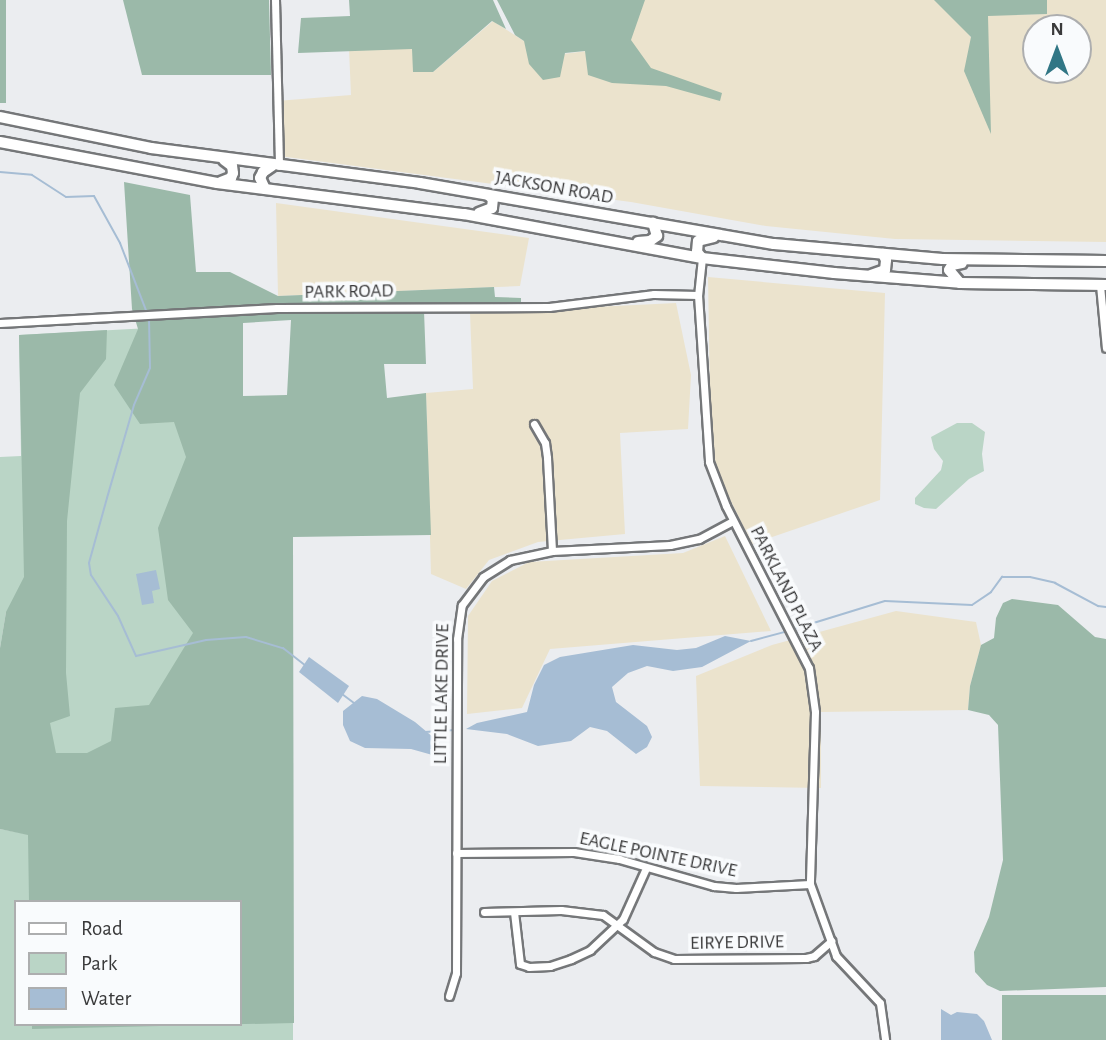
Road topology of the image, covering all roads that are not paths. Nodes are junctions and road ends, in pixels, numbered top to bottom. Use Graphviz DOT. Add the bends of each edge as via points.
graph roads {
  1 [pos="275,0"];
  2 [pos="2,118"];
  3 [pos="0,142"];
  4 [pos="222,159"];
  5 [pos="276,166"];
  6 [pos="217,183"];
  7 [pos="265,189"];
  8 [pos="488,195"];
  9 [pos="464,214"];
  10 [pos="653,223"];
  11 [pos="729,236"];
  12 [pos="617,242"];
  13 [pos="883,254"];
  14 [pos="702,258"];
  15 [pos="987,261"];
  16 [pos="1106,261"];
  17 [pos="867,276"];
  18 [pos="960,283"];
  19 [pos="1103,285"];
  20 [pos="698,295"];
  21 [pos="0,323"];
  22 [pos="1106,348"];
  23 [pos="534,424"];
  24 [pos="733,521"];
  25 [pos="552,551"];
  26 [pos="456,853"];
  27 [pos="644,867"];
  28 [pos="810,884"];
  29 [pos="484,912"];
  30 [pos="514,912"];
  31 [pos="616,924"];
  32 [pos="831,941"];
  33 [pos="449,996"];
  34 [pos="885,1040"];
  1 -- 5 [label="street"];
  2 -- 4 [label="main road, JACKSON ROAD"];
  3 -- 6 [label="main road, JACKSON ROAD"];
  4 -- 5 [label="main road, JACKSON ROAD"];
  4 -- 6 [label="main road" via="232,166 233,173"];
  5 -- 7 [label="main road" via="260,178"];
  5 -- 8 [label="main road, JACKSON ROAD"];
  6 -- 7 [label="main road, JACKSON ROAD"];
  7 -- 9 [label="main road, JACKSON ROAD"];
  8 -- 9 [label="main road" via="493,205 489,211"];
  8 -- 10 [label="main road, JACKSON ROAD"];
  9 -- 12 [label="main road, JACKSON ROAD"];
  10 -- 11 [label="main road, JACKSON ROAD"];
  10 -- 12 [label="main road" via="658,233 654,240"];
  11 -- 13 [label="main road, JACKSON ROAD"];
  11 -- 14 [label="main road" via="698,240 697,252"];
  12 -- 14 [label="main road, JACKSON ROAD"];
  13 -- 15 [label="main road, JACKSON ROAD"];
  13 -- 17 [label="main road" via="884,270"];
  14 -- 17 [label="main road, JACKSON ROAD"];
  14 -- 20 [label="street, PARKLAND PLAZA"];
  15 -- 16 [label="main road, JACKSON ROAD"];
  15 -- 18 [label="main road" via="952,265 950,274"];
  17 -- 18 [label="main road, JACKSON ROAD"];
  18 -- 19 [label="main road, JACKSON ROAD"];
  19 -- 22 [label="street"];
  20 -- 21 [label="street, PARK ROAD" via="654,294 549,307 277,309"];
  20 -- 24 [label="street, PARKLAND PLAZA" via="706,449"];
  23 -- 25 [label="street" via="545,443"];
  24 -- 25 [label="street, LITTLE LAKE DRIVE" via="699,539 670,545"];
  24 -- 28 [label="street, PARKLAND PLAZA" via="809,668 815,702"];
  25 -- 26 [label="street, LITTLE LAKE DRIVE" via="497,566 462,605 457,639"];
  26 -- 27 [label="street, EAGLE POINTE DRIVE" via="574,852"];
  26 -- 33 [label="street, LITTLE LAKE DRIVE" via="456,973"];
  27 -- 28 [label="street, EAGLE POINTE DRIVE" via="714,886"];
  27 -- 31 [label="street" via="635,895"];
  28 -- 32 [label="street, PARKLAND PLAZA"];
  29 -- 30 [label="street, EIRYE DRIVE"];
  30 -- 31 [label="street, EIRYE DRIVE" via="586,911"];
  30 -- 31 [label="street" via="520,964 529,967 550,965 590,950"];
  31 -- 32 [label="street, EIRYE DRIVE" via="654,953 674,959 806,958"];
  32 -- 34 [label="street, PARKLAND PLAZA" via="848,972 880,1003"];
}
